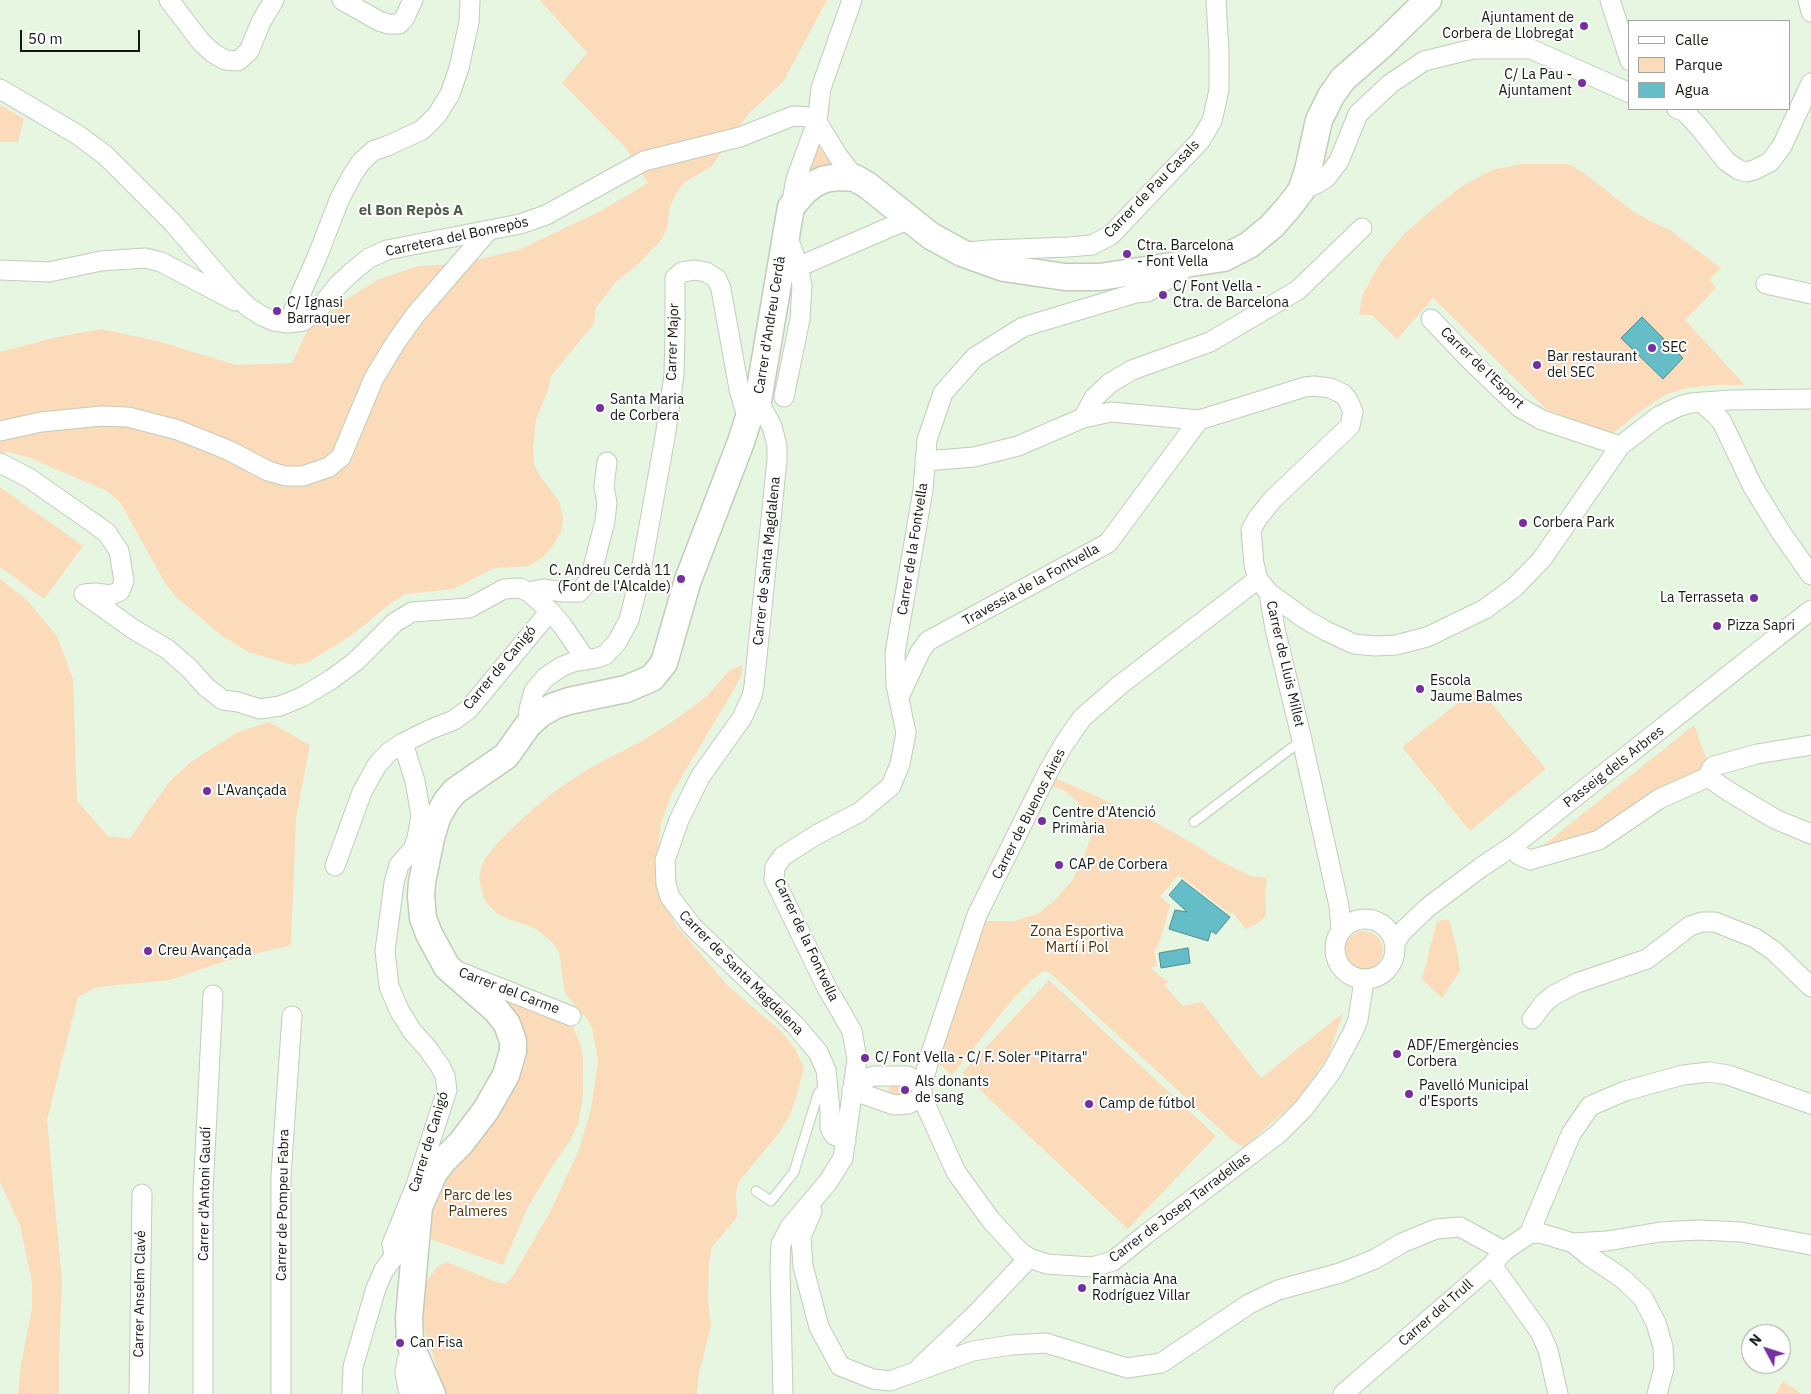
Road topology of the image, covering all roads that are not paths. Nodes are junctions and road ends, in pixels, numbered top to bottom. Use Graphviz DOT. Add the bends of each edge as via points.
graph roads {
  1 [pos="169,0"];
  2 [pos="274,0"];
  3 [pos="342,0"];
  4 [pos="412,0"];
  5 [pos="470,0"];
  6 [pos="852,0"];
  7 [pos="1216,0"];
  8 [pos="1428,0"];
  9 [pos="1610,0"];
  10 [pos="1808,0"];
  11 [pos="1811,12"];
  12 [pos="1628,55"];
  13 [pos="1628,71"];
  14 [pos="1605,82"];
  15 [pos="1811,83"];
  16 [pos="0,90"];
  17 [pos="1628,92"];
  18 [pos="1679,110"];
  19 [pos="817,122"];
  20 [pos="1312,152"];
  21 [pos="1339,161"];
  22 [pos="855,178"];
  23 [pos="1301,191"];
  24 [pos="789,218"];
  25 [pos="909,219"];
  26 [pos="1362,228"];
  27 [pos="488,231"];
  28 [pos="962,253"];
  29 [pos="798,267"];
  30 [pos="0,270"];
  31 [pos="1140,282"];
  32 [pos="1766,284"];
  33 [pos="1811,294"];
  34 [pos="248,307"];
  35 [pos="1431,319"];
  36 [pos="288,323"];
  37 [pos="784,397"];
  38 [pos="1811,399"];
  39 [pos="1701,402"];
  40 [pos="753,411"];
  41 [pos="1082,418"];
  42 [pos="1199,420"];
  43 [pos="0,431"];
  44 [pos="1620,446"];
  45 [pos="925,461"];
  46 [pos="607,462"];
  47 [pos="0,463"];
  48 [pos="1811,576"];
  49 [pos="1263,586"];
  50 [pos="529,592"];
  51 [pos="1811,610"];
  52 [pos="550,611"];
  53 [pos="1297,614"];
  54 [pos="1276,629"];
  55 [pos="586,660"];
  56 [pos="899,698"];
  57 [pos="528,725"];
  58 [pos="1302,740"];
  59 [pos="403,743"];
  60 [pos="1811,745"];
  61 [pos="1708,777"];
  62 [pos="1194,822"];
  63 [pos="1811,834"];
  64 [pos="1513,846"];
  65 [pos="413,849"];
  66 [pos="335,866"];
  67 [pos="422,909"];
  68 [pos="1414,919"];
  69 [pos="1383,925"];
  70 [pos="1341,931"];
  71 [pos="1395,943"];
  72 [pos="447,967"];
  73 [pos="1364,980"];
  74 [pos="1811,987"];
  75 [pos="213,995"];
  76 [pos="292,1016"];
  77 [pos="571,1016"];
  78 [pos="1532,1019"];
  79 [pos="857,1059"];
  80 [pos="875,1076"];
  81 [pos="827,1083"];
  82 [pos="853,1086"];
  83 [pos="922,1092"];
  84 [pos="1811,1104"];
  85 [pos="846,1141"];
  86 [pos="756,1191"];
  87 [pos="142,1194"];
  88 [pos="818,1196"];
  89 [pos="417,1228"];
  90 [pos="1529,1234"];
  91 [pos="1573,1243"];
  92 [pos="1811,1245"];
  93 [pos="394,1256"];
  94 [pos="1029,1258"];
  95 [pos="1498,1258"];
  96 [pos="412,1349"];
  97 [pos="913,1373"];
  98 [pos="139,1394"];
  99 [pos="203,1394"];
  100 [pos="281,1394"];
  101 [pos="352,1394"];
  102 [pos="409,1394"];
  103 [pos="432,1394"];
  104 [pos="783,1394"];
  105 [pos="1342,1394"];
  106 [pos="1558,1394"];
  107 [pos="1658,1394"];
  1 -- 2 [label="street" via="213,53 224,60 238,61 249,51"];
  3 -- 4 [label="street" via="379,21 399,24"];
  5 -- 36 [label="street" via="469,22 450,94 437,115 422,130 373,151 361,162 340,198"];
  6 -- 19 [label="street" via="822,88"];
  7 -- 28 [label="street, Carrer de Pau Casals" via="1219,90 1212,121 1200,140 1111,235 1092,245"];
  8 -- 20 [label="street" via="1343,79 1319,120"];
  9 -- 12 [label="street"];
  10 -- 11 [label="street"];
  13 -- 14 [label="street" via="1617,79"];
  14 -- 17 [label="street"];
  14 -- 21 [label="street" via="1531,49 1473,49 1424,61 1390,84 1358,114"];
  15 -- 18 [label="street" via="1782,146 1770,162 1746,172 1726,161 1700,127"];
  16 -- 34 [label="street" via="78,135 106,156 173,223"];
  19 -- 22 [label="street"];
  19 -- 24 [label="street" via="796,179"];
  19 -- 27 [label="street, Carretera del Bonrepòs" via="810,116 793,116 740,137 644,161 546,215"];
  20 -- 21 [label="street" via="1326,160"];
  20 -- 23 [label="street"];
  21 -- 23 [label="street" via="1326,178"];
  22 -- 24 [label="street" via="825,179 814,184 805,191"];
  22 -- 25 [label="street"];
  23 -- 31 [label="street" via="1272,226 1249,245 1224,258 1192,264"];
  24 -- 29 [label="street"];
  24 -- 40 [label="street, Carrer d'Andreu Cerdà"];
  25 -- 28 [label="street" via="930,236"];
  25 -- 29 [label="street"];
  26 -- 41 [label="street" via="1298,290 1210,342 1132,370 1110,383 1094,398"];
  27 -- 36 [label="street, Carretera del Bonrepòs" via="387,250 369,258 338,285 317,311 303,321"];
  27 -- 43 [label="street" via="396,342 374,378 342,457 329,467 303,476 285,476 178,430 128,417 101,416 41,422"];
  28 -- 31 [label="street" via="1004,268 1065,277"];
  29 -- 37 [label="street" via="802,285 800,319"];
  30 -- 34 [label="street" via="49,272 101,261 145,258 161,262"];
  31 -- 45 [label="street, Carrer de la Fontvella" via="1023,327 975,357 943,392 926,440"];
  32 -- 33 [label="street"];
  34 -- 36 [label="street" via="274,321"];
  35 -- 44 [label="street, Carrer de l'Esport" via="1519,407 1542,420"];
  38 -- 39 [label="street"];
  39 -- 44 [label="street" via="1680,406 1659,416"];
  39 -- 48 [label="street" via="1722,422 1753,488"];
  40 -- 55 [label="street, Carrer Major" via="739,389 717,279 706,272 682,272 675,278 674,374 665,437 629,620 617,642 605,655"];
  40 -- 57 [label="street, Carrer d'Andreu Cerdà" via="688,580 669,650 659,671 652,678 626,690 554,706"];
  40 -- 81 [label="street, Carrer de Santa Magdalena" via="772,426 777,446 754,686 747,708 694,787 671,840 664,874 670,897 680,912 795,1025 818,1052 826,1070"];
  41 -- 42 [label="street, Carrer de Lluis Millet" via="1111,412"];
  41 -- 45 [label="street, Carrer de Lluis Millet" via="1018,446 974,457"];
  42 -- 49 [label="street, Carrer de Lluis Millet" via="1305,387 1322,386 1344,394 1353,412 1350,426 1273,499 1251,530 1254,564"];
  42 -- 56 [label="street, Travessia de la Fontvella" via="1108,543 928,641"];
  44 -- 53 [label="street" via="1542,559 1515,588 1485,609 1427,637 1396,645 1375,646 1354,644"];
  45 -- 56 [label="street, Carrer de la Fontvella" via="923,490 895,653"];
  46 -- 50 [label="street" via="605,521 590,579 579,592 543,589"];
  47 -- 50 [label="street" via="28,478 107,533 119,551 124,581 120,591 111,595 84,594 167,649 223,700 260,709 280,706 302,698 332,679 356,661 394,623 412,612 469,608 504,589 520,588"];
  49 -- 53 [label="street"];
  49 -- 54 [label="street, Carrer de Lluis Millet"];
  49 -- 83 [label="street, Carrer de Buenos Aires" via="1120,685 1082,718 1064,744 977,915 930,1056"];
  50 -- 52 [label="street"];
  51 -- 64 [label="street, Passeig dels Arbres"];
  52 -- 55 [label="street"];
  52 -- 59 [label="street, Carrer de Canigó" via="469,709 454,720"];
  53 -- 54 [label="street"];
  54 -- 58 [label="street, Carrer de Lluis Millet"];
  55 -- 57 [label="street, Carrer Major" via="562,667 546,677 534,691"];
  56 -- 79 [label="street, Carrer de la Fontvella" via="906,733 900,764 891,786 860,812 783,856 775,867 774,879 827,988 852,1031"];
  57 -- 67 [label="street, Carrer d'Andreu Cerdà" via="506,756 463,784 446,802 437,818 426,855"];
  58 -- 62 [label="lane"];
  58 -- 70 [label="street, Carrer de Lluis Millet" via="1339,906"];
  59 -- 65 [label="street, Carrer de Canigó" via="420,805"];
  59 -- 66 [label="street" via="377,765 362,792"];
  60 -- 61 [label="street" via="1718,764 1710,770"];
  61 -- 63 [label="street" via="1775,819"];
  61 -- 64 [label="street" via="1660,799 1599,840 1530,860 1519,855"];
  64 -- 68 [label="street, Passeig dels Arbres"];
  65 -- 67 [label="street" via="409,886 411,898"];
  65 -- 93 [label="street, Carrer de Canigó" via="399,865 390,904 385,950 389,986 412,1031 440,1066 447,1090 416,1185 392,1244"];
  67 -- 72 [label="street, Carrer d'Andreu Cerdà" via="429,934"];
  68 -- 69 [label="street, Passeig dels Arbres"];
  68 -- 71 [label="street, Passeig dels Arbres"];
  69 -- 70 [label="street" via="1371,919 1357,920"];
  69 -- 71 [label="street" via="1391,932"];
  70 -- 73 [label="street" via="1335,945 1336,960 1344,972"];
  71 -- 73 [label="street" via="1395,956 1389,968 1378,977"];
  72 -- 77 [label="street, Carrer del Carme"];
  72 -- 89 [label="street" via="496,1010 511,1033 514,1051 506,1075 486,1110 434,1173 419,1207"];
  73 -- 94 [label="street, Carrer de Josep Tarradellas" via="1358,1020 1332,1071 1304,1108 1278,1134 1113,1261 1092,1267 1047,1264"];
  74 -- 78 [label="street" via="1774,951 1755,938 1715,922 1702,922 1690,926 1647,959 1576,982 1544,1003"];
  75 -- 99 [label="street, Carrer d'Antoni Gaudí" via="203,1192"];
  76 -- 100 [label="street, Carrer de Pompeu Fabra" via="281,1176"];
  79 -- 80 [label="street"];
  79 -- 82 [label="street, Carrer de la Fontvella"];
  80 -- 82 [label="street"];
  80 -- 83 [label="street" via="908,1076"];
  81 -- 85 [label="street, Carrer de Santa Magdalena" via="830,1128 834,1135"];
  81 -- 86 [label="lane" via="818,1094 794,1172 771,1201"];
  82 -- 83 [label="street" via="894,1105 908,1104"];
  82 -- 85 [label="street, Carrer de la Fontvella"];
  83 -- 94 [label="street" via="956,1172 990,1219"];
  84 -- 90 [label="street" via="1709,1072 1624,1091 1590,1106 1571,1134"];
  85 -- 88 [label="street, Carrer de la Fontvella" via="843,1158"];
  87 -- 98 [label="street, Carrer Anselm Clavé"];
  88 -- 97 [label="street" via="800,1238 802,1266 819,1327 840,1366 873,1379 890,1381"];
  88 -- 104 [label="street, Carrer de la Fontvella" via="790,1228 781,1244"];
  89 -- 93 [label="street"];
  89 -- 96 [label="street" via="409,1318"];
  90 -- 91 [label="street" via="1540,1233"];
  90 -- 95 [label="street, Carrer del Trull"];
  91 -- 92 [label="street" via="1699,1230 1741,1232"];
  91 -- 107 [label="street" via="1622,1278 1643,1298 1656,1323 1663,1347 1664,1368"];
  93 -- 101 [label="street" via="376,1288 363,1327 353,1367"];
  94 -- 97 [label="street"];
  95 -- 97 [label="street" via="1460,1228 1436,1229 1375,1259 1340,1273 1278,1290 1249,1304 1161,1363 1127,1368 1046,1343 973,1351"];
  95 -- 105 [label="street, Carrer del Trull"];
  95 -- 106 [label="street" via="1548,1350"];
  96 -- 102 [label="street" via="405,1373"];
  96 -- 103 [label="street"];
}
